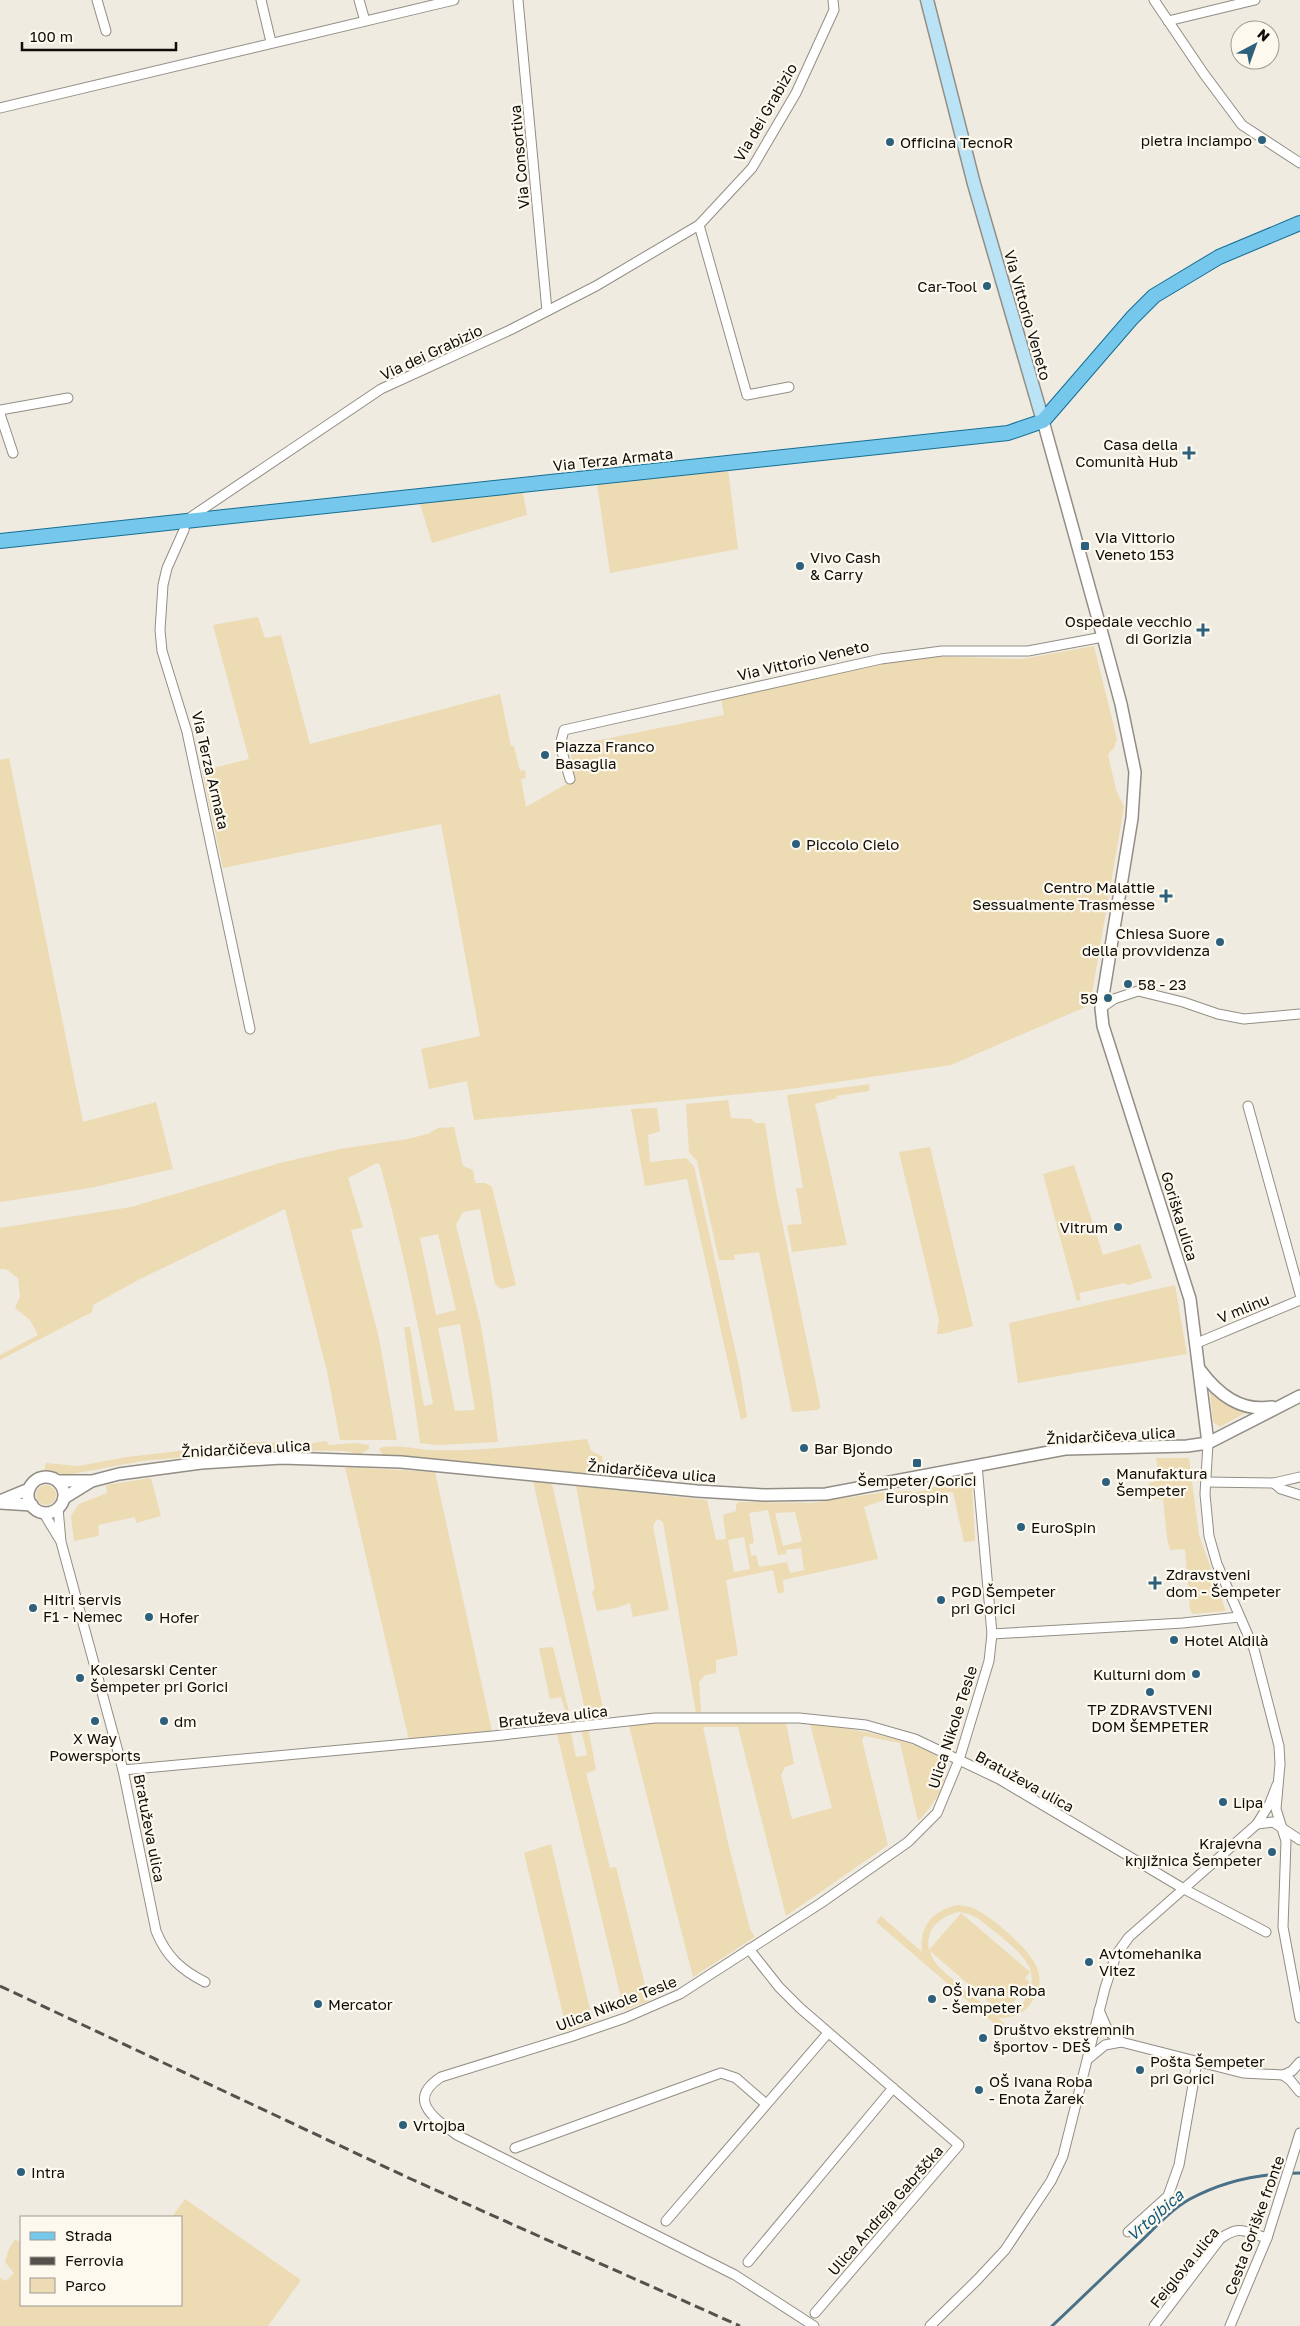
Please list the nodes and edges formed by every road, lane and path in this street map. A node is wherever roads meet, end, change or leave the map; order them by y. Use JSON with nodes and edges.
{"nodes":[{"id":1,"x":97,"y":0,"type":"edge"},
{"id":2,"x":261,"y":0,"type":"edge"},
{"id":3,"x":359,"y":0,"type":"edge"},
{"id":4,"x":454,"y":0,"type":"edge"},
{"id":5,"x":518,"y":0,"type":"edge"},
{"id":6,"x":833,"y":0,"type":"edge"},
{"id":7,"x":926,"y":0,"type":"edge"},
{"id":8,"x":1154,"y":0,"type":"edge"},
{"id":9,"x":1255,"y":0,"type":"edge"},
{"id":10,"x":365,"y":21,"type":"junction"},
{"id":11,"x":1168,"y":21,"type":"junction"},
{"id":12,"x":106,"y":31,"type":"dead end"},
{"id":13,"x":271,"y":42,"type":"junction"},
{"id":14,"x":0,"y":108,"type":"edge"},
{"id":15,"x":1300,"y":163,"type":"edge"},
{"id":16,"x":1300,"y":223,"type":"edge"},
{"id":17,"x":698,"y":225,"type":"junction"},
{"id":18,"x":547,"y":312,"type":"junction"},
{"id":19,"x":789,"y":387,"type":"dead end"},
{"id":20,"x":68,"y":398,"type":"dead end"},
{"id":21,"x":0,"y":410,"type":"edge"},
{"id":22,"x":0,"y":414,"type":"edge"},
{"id":23,"x":1043,"y":421,"type":"junction"},
{"id":24,"x":13,"y":452,"type":"dead end"},
{"id":25,"x":185,"y":521,"type":"junction"},
{"id":26,"x":0,"y":541,"type":"edge"},
{"id":27,"x":1104,"y":637,"type":"junction"},
{"id":28,"x":570,"y":779,"type":"dead end"},
{"id":29,"x":1102,"y":1006,"type":"junction"},
{"id":30,"x":1300,"y":1014,"type":"edge"},
{"id":31,"x":250,"y":1029,"type":"dead end"},
{"id":32,"x":1248,"y":1106,"type":"dead end"},
{"id":33,"x":1300,"y":1294,"type":"edge"},
{"id":34,"x":1300,"y":1300,"type":"edge"},
{"id":35,"x":1197,"y":1342,"type":"junction"},
{"id":36,"x":1199,"y":1368,"type":"junction"},
{"id":37,"x":1300,"y":1396,"type":"edge"},
{"id":38,"x":1279,"y":1405,"type":"junction"},
{"id":39,"x":1208,"y":1443,"type":"junction"},
{"id":40,"x":977,"y":1464,"type":"junction"},
{"id":41,"x":1300,"y":1477,"type":"edge"},
{"id":42,"x":58,"y":1481,"type":"junction"},
{"id":43,"x":92,"y":1481,"type":"junction"},
{"id":44,"x":1206,"y":1482,"type":"junction"},
{"id":45,"x":1274,"y":1483,"type":"junction"},
{"id":46,"x":30,"y":1489,"type":"junction"},
{"id":47,"x":1300,"y":1495,"type":"edge"},
{"id":48,"x":0,"y":1502,"type":"edge"},
{"id":49,"x":61,"y":1503,"type":"junction"},
{"id":50,"x":32,"y":1505,"type":"junction"},
{"id":51,"x":43,"y":1512,"type":"junction"},
{"id":52,"x":61,"y":1542,"type":"junction"},
{"id":53,"x":1239,"y":1617,"type":"junction"},
{"id":54,"x":992,"y":1634,"type":"junction"},
{"id":55,"x":959,"y":1760,"type":"junction"},
{"id":56,"x":123,"y":1770,"type":"junction"},
{"id":57,"x":1277,"y":1785,"type":"junction"},
{"id":58,"x":1257,"y":1824,"type":"junction"},
{"id":59,"x":1282,"y":1830,"type":"junction"},
{"id":60,"x":1300,"y":1840,"type":"edge"},
{"id":61,"x":1184,"y":1888,"type":"junction"},
{"id":62,"x":1266,"y":1932,"type":"dead end"},
{"id":63,"x":749,"y":1949,"type":"junction"},
{"id":64,"x":205,"y":1982,"type":"dead end"},
{"id":65,"x":1299,"y":2003,"type":"edge"},
{"id":66,"x":1099,"y":2010,"type":"junction"},
{"id":67,"x":1300,"y":2018,"type":"edge"},
{"id":68,"x":828,"y":2033,"type":"junction"},
{"id":69,"x":1121,"y":2042,"type":"junction"},
{"id":70,"x":1088,"y":2060,"type":"junction"},
{"id":71,"x":1196,"y":2062,"type":"junction"},
{"id":72,"x":1300,"y":2062,"type":"edge"},
{"id":73,"x":1291,"y":2078,"type":"edge"},
{"id":74,"x":893,"y":2088,"type":"junction"},
{"id":75,"x":1300,"y":2092,"type":"edge"},
{"id":76,"x":766,"y":2104,"type":"junction"},
{"id":77,"x":1300,"y":2133,"type":"edge"},
{"id":78,"x":1299,"y":2146,"type":"edge"},
{"id":79,"x":515,"y":2148,"type":"dead end"},
{"id":80,"x":666,"y":2221,"type":"dead end"},
{"id":81,"x":1128,"y":2232,"type":"dead end"},
{"id":82,"x":1267,"y":2238,"type":"junction"},
{"id":83,"x":748,"y":2262,"type":"dead end"},
{"id":84,"x":815,"y":2313,"type":"dead end"},
{"id":85,"x":814,"y":2326,"type":"edge"},
{"id":86,"x":930,"y":2326,"type":"edge"},
{"id":87,"x":1154,"y":2326,"type":"edge"},
{"id":88,"x":1231,"y":2326,"type":"edge"}],
"edges":[{"from":1,"to":12,"type":"street"},
{"from":2,"to":13,"type":"street"},
{"from":3,"to":10,"type":"street"},
{"from":4,"to":10,"type":"street"},
{"from":5,"to":18,"type":"street","name":"Via Consortiva"},
{"from":6,"to":17,"type":"street","name":"Via dei Grabizio"},
{"from":7,"to":23,"type":"main road","name":"Via Vittorio Veneto"},
{"from":8,"to":11,"type":"street"},
{"from":9,"to":11,"type":"street"},
{"from":10,"to":13,"type":"street"},
{"from":11,"to":15,"type":"street"},
{"from":13,"to":14,"type":"street"},
{"from":16,"to":23,"type":"main road"},
{"from":17,"to":18,"type":"street","name":"Via dei Grabizio"},
{"from":17,"to":19,"type":"street"},
{"from":18,"to":25,"type":"street","name":"Via dei Grabizio"},
{"from":20,"to":21,"type":"street"},
{"from":22,"to":24,"type":"street"},
{"from":23,"to":25,"type":"main road","name":"Via Terza Armata"},
{"from":23,"to":27,"type":"street","name":"Via Vittorio Veneto"},
{"from":25,"to":26,"type":"main road","name":"Via Terza Armata"},
{"from":25,"to":31,"type":"street","name":"Via Terza Armata"},
{"from":27,"to":28,"type":"street","name":"Via Vittorio Veneto"},
{"from":27,"to":29,"type":"street","name":"Via Vittorio Veneto"},
{"from":29,"to":30,"type":"street"},
{"from":29,"to":35,"type":"street","name":"Goriška ulica"},
{"from":32,"to":33,"type":"street"},
{"from":34,"to":35,"type":"street","name":"V mlinu"},
{"from":35,"to":36,"type":"street","name":"Goriška ulica"},
{"from":36,"to":38,"type":"street"},
{"from":36,"to":39,"type":"street","name":"Goriška ulica"},
{"from":37,"to":38,"type":"street"},
{"from":38,"to":39,"type":"street","name":"Žnidarčičeva ulica"},
{"from":39,"to":40,"type":"street","name":"Žnidarčičeva ulica"},
{"from":39,"to":44,"type":"street"},
{"from":40,"to":43,"type":"street","name":"Žnidarčičeva ulica"},
{"from":40,"to":54,"type":"street","name":"Ulica Nikole Tesle"},
{"from":41,"to":45,"type":"street"},
{"from":42,"to":43,"type":"street","name":"Žnidarčičeva ulica"},
{"from":42,"to":46,"type":"street","name":"Žnidarčičeva ulica"},
{"from":42,"to":49,"type":"street","name":"Žnidarčičeva ulica"},
{"from":43,"to":49,"type":"street","name":"Žnidarčičeva ulica"},
{"from":44,"to":45,"type":"street"},
{"from":44,"to":53,"type":"street"},
{"from":45,"to":47,"type":"street"},
{"from":46,"to":48,"type":"street","name":"Žnidarčičeva ulica"},
{"from":46,"to":50,"type":"street"},
{"from":48,"to":50,"type":"street","name":"Žnidarčičeva ulica"},
{"from":49,"to":51,"type":"street","name":"Žnidarčičeva ulica"},
{"from":49,"to":52,"type":"street","name":"Žnidarčičeva ulica"},
{"from":50,"to":51,"type":"street","name":"Žnidarčičeva ulica"},
{"from":51,"to":52,"type":"street","name":"Žnidarčičeva ulica"},
{"from":52,"to":56,"type":"street","name":"Žnidarčičeva ulica"},
{"from":53,"to":54,"type":"street"},
{"from":53,"to":57,"type":"street"},
{"from":54,"to":55,"type":"street","name":"Ulica Nikole Tesle"},
{"from":55,"to":56,"type":"street","name":"Bratuževa ulica"},
{"from":55,"to":61,"type":"street","name":"Bratuževa ulica"},
{"from":55,"to":63,"type":"street","name":"Ulica Nikole Tesle"},
{"from":56,"to":64,"type":"street","name":"Bratuževa ulica"},
{"from":57,"to":58,"type":"street"},
{"from":57,"to":59,"type":"street"},
{"from":58,"to":59,"type":"street"},
{"from":58,"to":61,"type":"street"},
{"from":59,"to":60,"type":"street"},
{"from":59,"to":65,"type":"street"},
{"from":61,"to":62,"type":"street","name":"Bratuževa ulica"},
{"from":61,"to":66,"type":"street"},
{"from":63,"to":68,"type":"street","name":"Ulica Andreja Gabrščka"},
{"from":63,"to":85,"type":"street","name":"Ulica Nikole Tesle"},
{"from":65,"to":67,"type":"street"},
{"from":66,"to":69,"type":"street"},
{"from":66,"to":70,"type":"street"},
{"from":68,"to":74,"type":"street","name":"Ulica Andreja Gabrščka"},
{"from":68,"to":76,"type":"street"},
{"from":69,"to":70,"type":"street"},
{"from":69,"to":71,"type":"street"},
{"from":70,"to":86,"type":"street"},
{"from":71,"to":73,"type":"street"},
{"from":71,"to":81,"type":"street"},
{"from":72,"to":73,"type":"street"},
{"from":73,"to":75,"type":"street"},
{"from":74,"to":83,"type":"street"},
{"from":74,"to":84,"type":"street","name":"Ulica Andreja Gabrščka"},
{"from":76,"to":79,"type":"street"},
{"from":76,"to":80,"type":"street"},
{"from":77,"to":78,"type":"street","name":"Cesta Goriške fronte"},
{"from":78,"to":82,"type":"street","name":"Cesta Goriške fronte"},
{"from":82,"to":87,"type":"street","name":"Feiglova ulica"},
{"from":82,"to":88,"type":"street","name":"Cesta Goriške fronte"}]}
